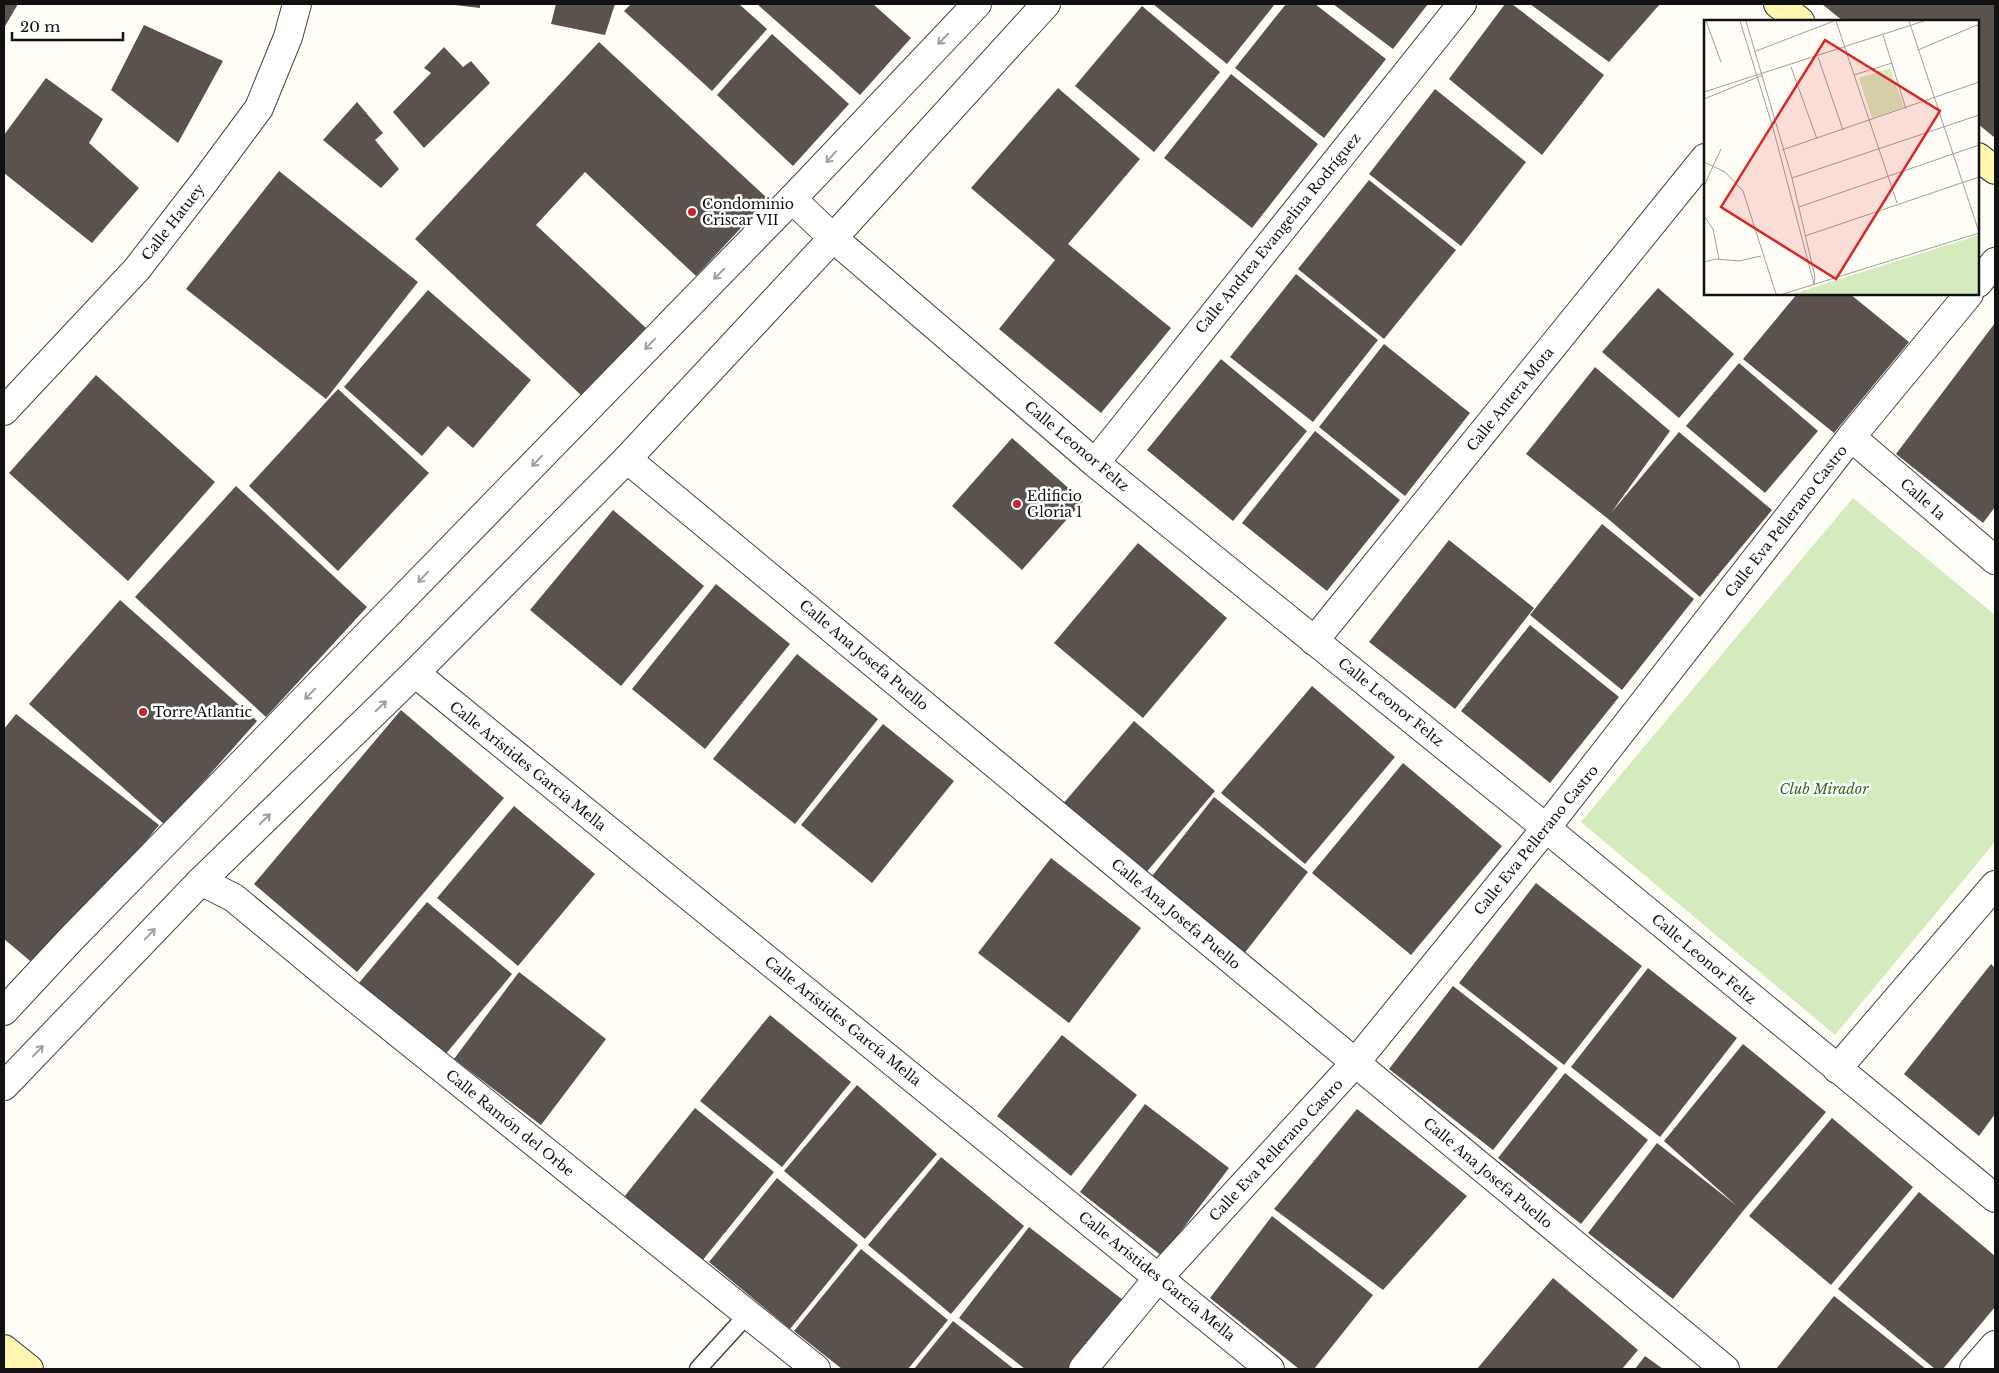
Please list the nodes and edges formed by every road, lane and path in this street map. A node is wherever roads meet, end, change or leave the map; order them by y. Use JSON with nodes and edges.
{"nodes":[{"id":1,"x":297,"y":4,"type":"edge"},
{"id":2,"x":977,"y":4,"type":"edge"},
{"id":3,"x":1046,"y":4,"type":"edge"},
{"id":4,"x":1462,"y":4,"type":"edge"},
{"id":5,"x":1778,"y":4,"type":"edge"},
{"id":6,"x":1799,"y":20,"type":"edge"},
{"id":7,"x":1979,"y":158,"type":"edge"},
{"id":8,"x":1704,"y":159,"type":"edge"},
{"id":9,"x":1995,"y":170,"type":"edge"},
{"id":10,"x":792,"y":199,"type":"junction"},
{"id":11,"x":834,"y":238,"type":"junction"},
{"id":12,"x":1995,"y":262,"type":"edge"},
{"id":13,"x":1979,"y":282,"type":"edge"},
{"id":14,"x":1968,"y":295,"type":"edge"},
{"id":15,"x":4,"y":412,"type":"edge"},
{"id":16,"x":1851,"y":437,"type":"junction"},
{"id":17,"x":627,"y":458,"type":"junction"},
{"id":18,"x":1095,"y":462,"type":"junction"},
{"id":19,"x":1995,"y":560,"type":"edge"},
{"id":20,"x":1314,"y":641,"type":"junction"},
{"id":21,"x":415,"y":673,"type":"junction"},
{"id":22,"x":1546,"y":828,"type":"junction"},
{"id":23,"x":201,"y":881,"type":"junction"},
{"id":24,"x":1995,"y":885,"type":"edge"},
{"id":25,"x":4,"y":1011,"type":"edge"},
{"id":26,"x":1355,"y":1063,"type":"junction"},
{"id":27,"x":1837,"y":1069,"type":"junction"},
{"id":28,"x":4,"y":1086,"type":"edge"},
{"id":29,"x":1995,"y":1198,"type":"edge"},
{"id":30,"x":1159,"y":1277,"type":"junction"},
{"id":31,"x":747,"y":1315,"type":"junction"},
{"id":32,"x":1995,"y":1345,"type":"edge"},
{"id":33,"x":4,"y":1349,"type":"edge"},
{"id":34,"x":29,"y":1369,"type":"edge"},
{"id":35,"x":698,"y":1369,"type":"edge"},
{"id":36,"x":816,"y":1369,"type":"edge"},
{"id":37,"x":1083,"y":1369,"type":"edge"},
{"id":38,"x":1270,"y":1369,"type":"edge"},
{"id":39,"x":1725,"y":1369,"type":"edge"},
{"id":40,"x":1974,"y":1369,"type":"edge"}],
"edges":[{"from":1,"to":15,"type":"street","name":"Calle Hatuey"},
{"from":2,"to":10,"type":"street","one_way":true},
{"from":3,"to":11,"type":"street"},
{"from":4,"to":18,"type":"street","name":"Calle Andrea Evangelina Rodríguez"},
{"from":5,"to":6,"type":"main road"},
{"from":7,"to":9,"type":"main road"},
{"from":8,"to":20,"type":"street","name":"Calle Antera Mota"},
{"from":10,"to":11,"type":"street","name":"Calle Leonor Feltz"},
{"from":10,"to":25,"type":"street","one_way":true},
{"from":11,"to":17,"type":"street"},
{"from":11,"to":18,"type":"street","name":"Calle Leonor Feltz"},
{"from":12,"to":13,"type":"street"},
{"from":14,"to":16,"type":"street","name":"Calle Eva Pellerano Castro"},
{"from":16,"to":19,"type":"street","name":"Calle 1a"},
{"from":16,"to":22,"type":"street","name":"Calle Eva Pellerano Castro"},
{"from":17,"to":21,"type":"street"},
{"from":17,"to":26,"type":"street","name":"Calle Ana Josefa Puello"},
{"from":18,"to":20,"type":"street","name":"Calle Leonor Feltz"},
{"from":20,"to":22,"type":"street","name":"Calle Leonor Feltz"},
{"from":23,"to":21,"type":"street","one_way":true},
{"from":21,"to":30,"type":"street","name":"Calle Arístides García Mella"},
{"from":22,"to":26,"type":"street","name":"Calle Eva Pellerano Castro"},
{"from":22,"to":27,"type":"street","name":"Calle Leonor Feltz"},
{"from":28,"to":23,"type":"street","one_way":true},
{"from":23,"to":31,"type":"street","name":"Calle Ramón del Orbe"},
{"from":24,"to":27,"type":"street"},
{"from":26,"to":30,"type":"street","name":"Calle Eva Pellerano Castro"},
{"from":26,"to":39,"type":"street","name":"Calle Ana Josefa Puello"},
{"from":27,"to":29,"type":"street","name":"Calle Leonor Feltz"},
{"from":30,"to":37,"type":"street","name":"Calle Eva Pellerano Castro"},
{"from":30,"to":38,"type":"street","name":"Calle Arístides García Mella"},
{"from":31,"to":35,"type":"lane"},
{"from":31,"to":36,"type":"street","name":"Calle Ramón del Orbe"},
{"from":32,"to":40,"type":"street"},
{"from":33,"to":34,"type":"main road"}]}
